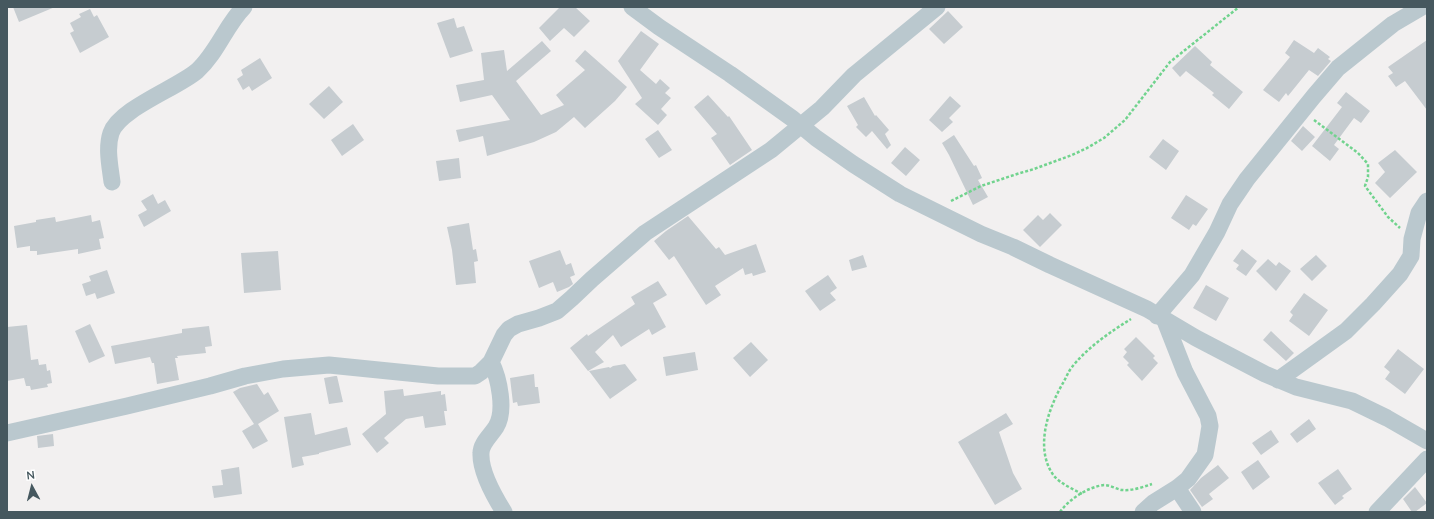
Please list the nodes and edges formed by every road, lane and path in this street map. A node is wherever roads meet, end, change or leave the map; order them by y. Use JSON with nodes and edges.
{"nodes":[{"id":1,"x":244,"y":7,"type":"edge"},
{"id":2,"x":632,"y":7,"type":"edge"},
{"id":3,"x":937,"y":7,"type":"edge"},
{"id":4,"x":1239,"y":7,"type":"edge"},
{"id":5,"x":1422,"y":7,"type":"edge"},
{"id":6,"x":1302,"y":111,"type":"junction"},
{"id":7,"x":802,"y":126,"type":"junction"},
{"id":8,"x":112,"y":182,"type":"dead end"},
{"id":9,"x":1427,"y":201,"type":"edge"},
{"id":10,"x":933,"y":211,"type":"junction"},
{"id":11,"x":1412,"y":239,"type":"junction"},
{"id":12,"x":1156,"y":315,"type":"junction"},
{"id":13,"x":491,"y":362,"type":"junction"},
{"id":14,"x":1278,"y":380,"type":"junction"},
{"id":15,"x":7,"y":433,"type":"edge"},
{"id":16,"x":1427,"y":441,"type":"edge"},
{"id":17,"x":1427,"y":459,"type":"edge"},
{"id":18,"x":1158,"y":482,"type":"dead end"},
{"id":19,"x":1177,"y":488,"type":"junction"},
{"id":20,"x":1082,"y":494,"type":"junction"},
{"id":21,"x":504,"y":512,"type":"edge"},
{"id":22,"x":1060,"y":512,"type":"edge"},
{"id":23,"x":1143,"y":512,"type":"edge"},
{"id":24,"x":1193,"y":512,"type":"edge"},
{"id":25,"x":1376,"y":512,"type":"edge"}],
"edges":[{"from":1,"to":8,"type":"street"},
{"from":2,"to":7,"type":"street"},
{"from":3,"to":7,"type":"street"},
{"from":4,"to":10,"type":"path"},
{"from":5,"to":6,"type":"street"},
{"from":6,"to":11,"type":"path"},
{"from":6,"to":12,"type":"street"},
{"from":7,"to":10,"type":"street"},
{"from":7,"to":13,"type":"street"},
{"from":9,"to":11,"type":"street"},
{"from":10,"to":12,"type":"street"},
{"from":11,"to":14,"type":"street"},
{"from":12,"to":14,"type":"street"},
{"from":12,"to":19,"type":"street"},
{"from":12,"to":20,"type":"path"},
{"from":13,"to":15,"type":"street"},
{"from":13,"to":21,"type":"street"},
{"from":14,"to":16,"type":"street"},
{"from":17,"to":25,"type":"street"},
{"from":18,"to":20,"type":"path"},
{"from":19,"to":23,"type":"street"},
{"from":19,"to":24,"type":"street"},
{"from":20,"to":22,"type":"path"}]}
